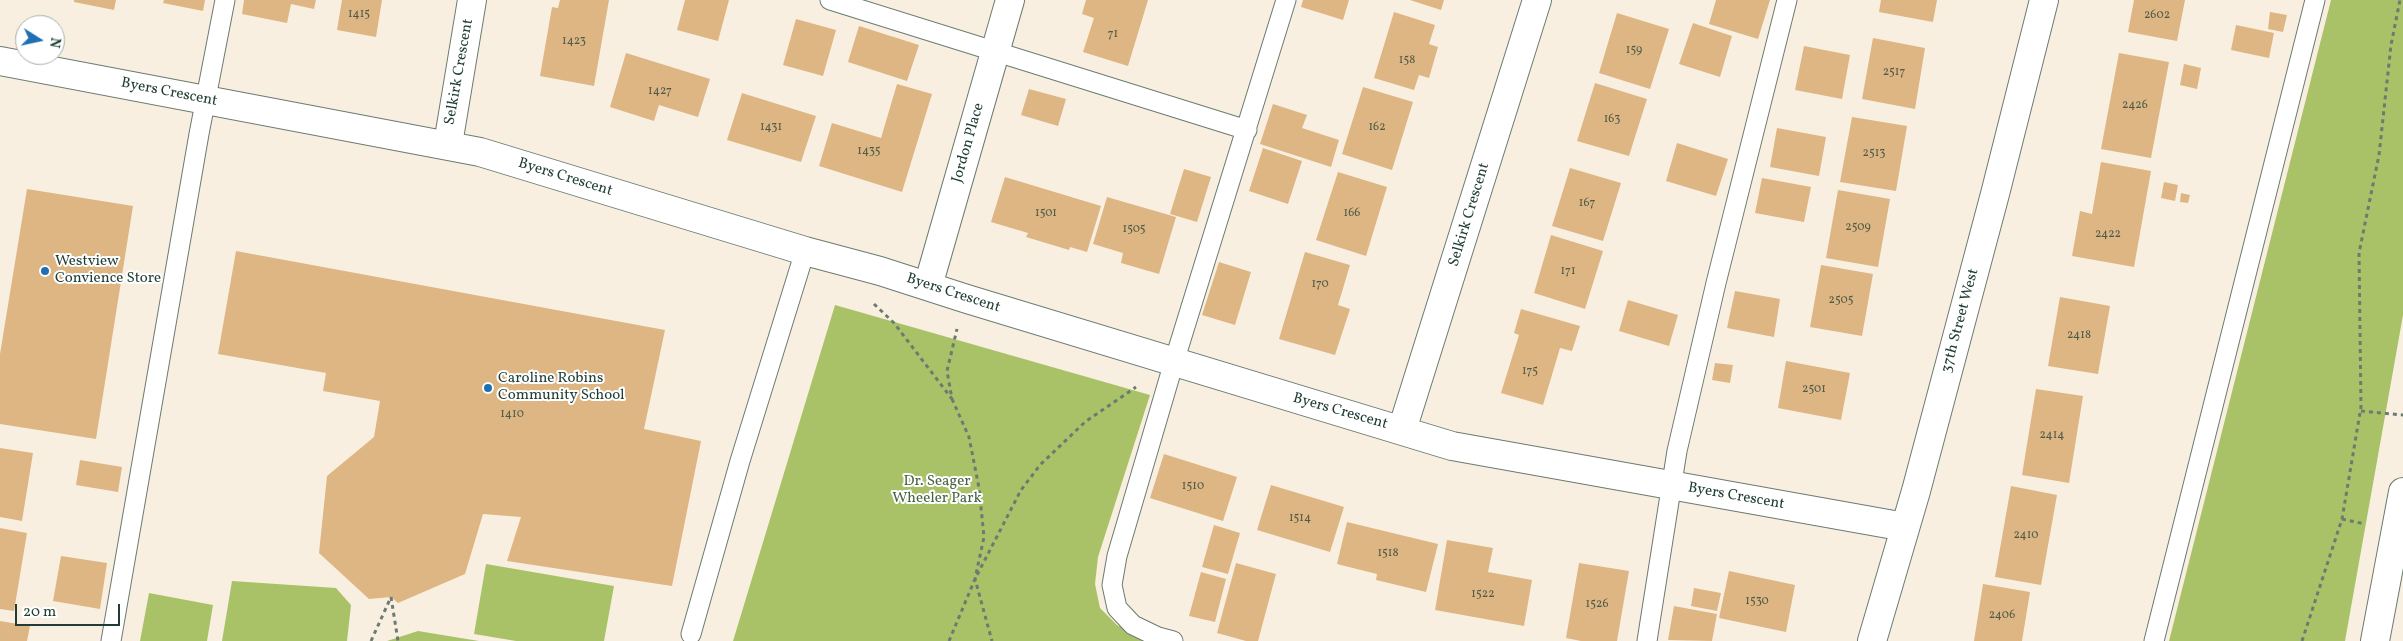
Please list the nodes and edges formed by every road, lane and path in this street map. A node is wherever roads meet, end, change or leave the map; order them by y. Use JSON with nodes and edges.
{"nodes":[{"id":1,"x":225,"y":0,"type":"edge"},
{"id":2,"x":472,"y":0,"type":"edge"},
{"id":3,"x":830,"y":0,"type":"edge"},
{"id":4,"x":1010,"y":0,"type":"edge"},
{"id":5,"x":1286,"y":0,"type":"edge"},
{"id":6,"x":1537,"y":0,"type":"edge"},
{"id":7,"x":1787,"y":0,"type":"edge"},
{"id":8,"x":2044,"y":0,"type":"edge"},
{"id":9,"x":2315,"y":0,"type":"edge"},
{"id":10,"x":2400,"y":0,"type":"edge"},
{"id":11,"x":996,"y":52,"type":"junction"},
{"id":12,"x":0,"y":61,"type":"edge"},
{"id":13,"x":205,"y":100,"type":"junction"},
{"id":14,"x":1247,"y":130,"type":"junction"},
{"id":15,"x":448,"y":144,"type":"junction"},
{"id":16,"x":805,"y":250,"type":"junction"},
{"id":17,"x":880,"y":271,"type":"junction"},
{"id":18,"x":928,"y":286,"type":"junction"},
{"id":19,"x":957,"y":328,"type":"dead end"},
{"id":20,"x":1174,"y":362,"type":"junction"},
{"id":21,"x":1167,"y":392,"type":"junction"},
{"id":22,"x":952,"y":399,"type":"junction"},
{"id":23,"x":2361,"y":411,"type":"junction"},
{"id":24,"x":2403,"y":415,"type":"edge"},
{"id":25,"x":1402,"y":430,"type":"junction"},
{"id":26,"x":1671,"y":485,"type":"junction"},
{"id":27,"x":2403,"y":495,"type":"edge"},
{"id":28,"x":1905,"y":527,"type":"junction"},
{"id":29,"x":975,"y":579,"type":"junction"},
{"id":30,"x":691,"y":634,"type":"dead end"},
{"id":31,"x":111,"y":641,"type":"edge"},
{"id":32,"x":371,"y":641,"type":"edge"},
{"id":33,"x":398,"y":641,"type":"edge"},
{"id":34,"x":949,"y":641,"type":"edge"},
{"id":35,"x":992,"y":641,"type":"edge"},
{"id":36,"x":1173,"y":641,"type":"edge"},
{"id":37,"x":1647,"y":641,"type":"edge"},
{"id":38,"x":1872,"y":641,"type":"edge"},
{"id":39,"x":2154,"y":641,"type":"edge"},
{"id":40,"x":2302,"y":641,"type":"edge"},
{"id":41,"x":2375,"y":641,"type":"edge"}],
"edges":[{"from":1,"to":13,"type":"lane"},
{"from":2,"to":15,"type":"street","name":"Selkirk Crescent"},
{"from":3,"to":11,"type":"lane"},
{"from":4,"to":11,"type":"street","name":"Jordon Place"},
{"from":5,"to":14,"type":"lane"},
{"from":6,"to":25,"type":"street","name":"Selkirk Crescent"},
{"from":7,"to":26,"type":"lane"},
{"from":8,"to":28,"type":"street","name":"37th Street West"},
{"from":9,"to":39,"type":"lane"},
{"from":10,"to":23,"type":"path"},
{"from":11,"to":14,"type":"lane"},
{"from":11,"to":18,"type":"street","name":"Jordon Place"},
{"from":12,"to":13,"type":"street","name":"Byers Crescent"},
{"from":13,"to":15,"type":"street","name":"Byers Crescent"},
{"from":13,"to":31,"type":"lane"},
{"from":14,"to":20,"type":"lane"},
{"from":15,"to":16,"type":"street","name":"Byers Crescent"},
{"from":16,"to":17,"type":"street","name":"Byers Crescent"},
{"from":16,"to":30,"type":"lane"},
{"from":17,"to":18,"type":"street","name":"Byers Crescent"},
{"from":17,"to":22,"type":"path"},
{"from":18,"to":20,"type":"street","name":"Byers Crescent"},
{"from":19,"to":22,"type":"path"},
{"from":20,"to":21,"type":"lane"},
{"from":20,"to":25,"type":"street","name":"Byers Crescent"},
{"from":21,"to":29,"type":"path"},
{"from":21,"to":36,"type":"lane"},
{"from":22,"to":29,"type":"path"},
{"from":23,"to":24,"type":"path"},
{"from":23,"to":40,"type":"path"},
{"from":25,"to":26,"type":"street","name":"Byers Crescent"},
{"from":26,"to":28,"type":"street","name":"Byers Crescent"},
{"from":26,"to":37,"type":"lane"},
{"from":27,"to":41,"type":"street"},
{"from":28,"to":38,"type":"street","name":"37th Street West"},
{"from":29,"to":34,"type":"path"},
{"from":29,"to":35,"type":"path"},
{"from":32,"to":33,"type":"path"}]}
